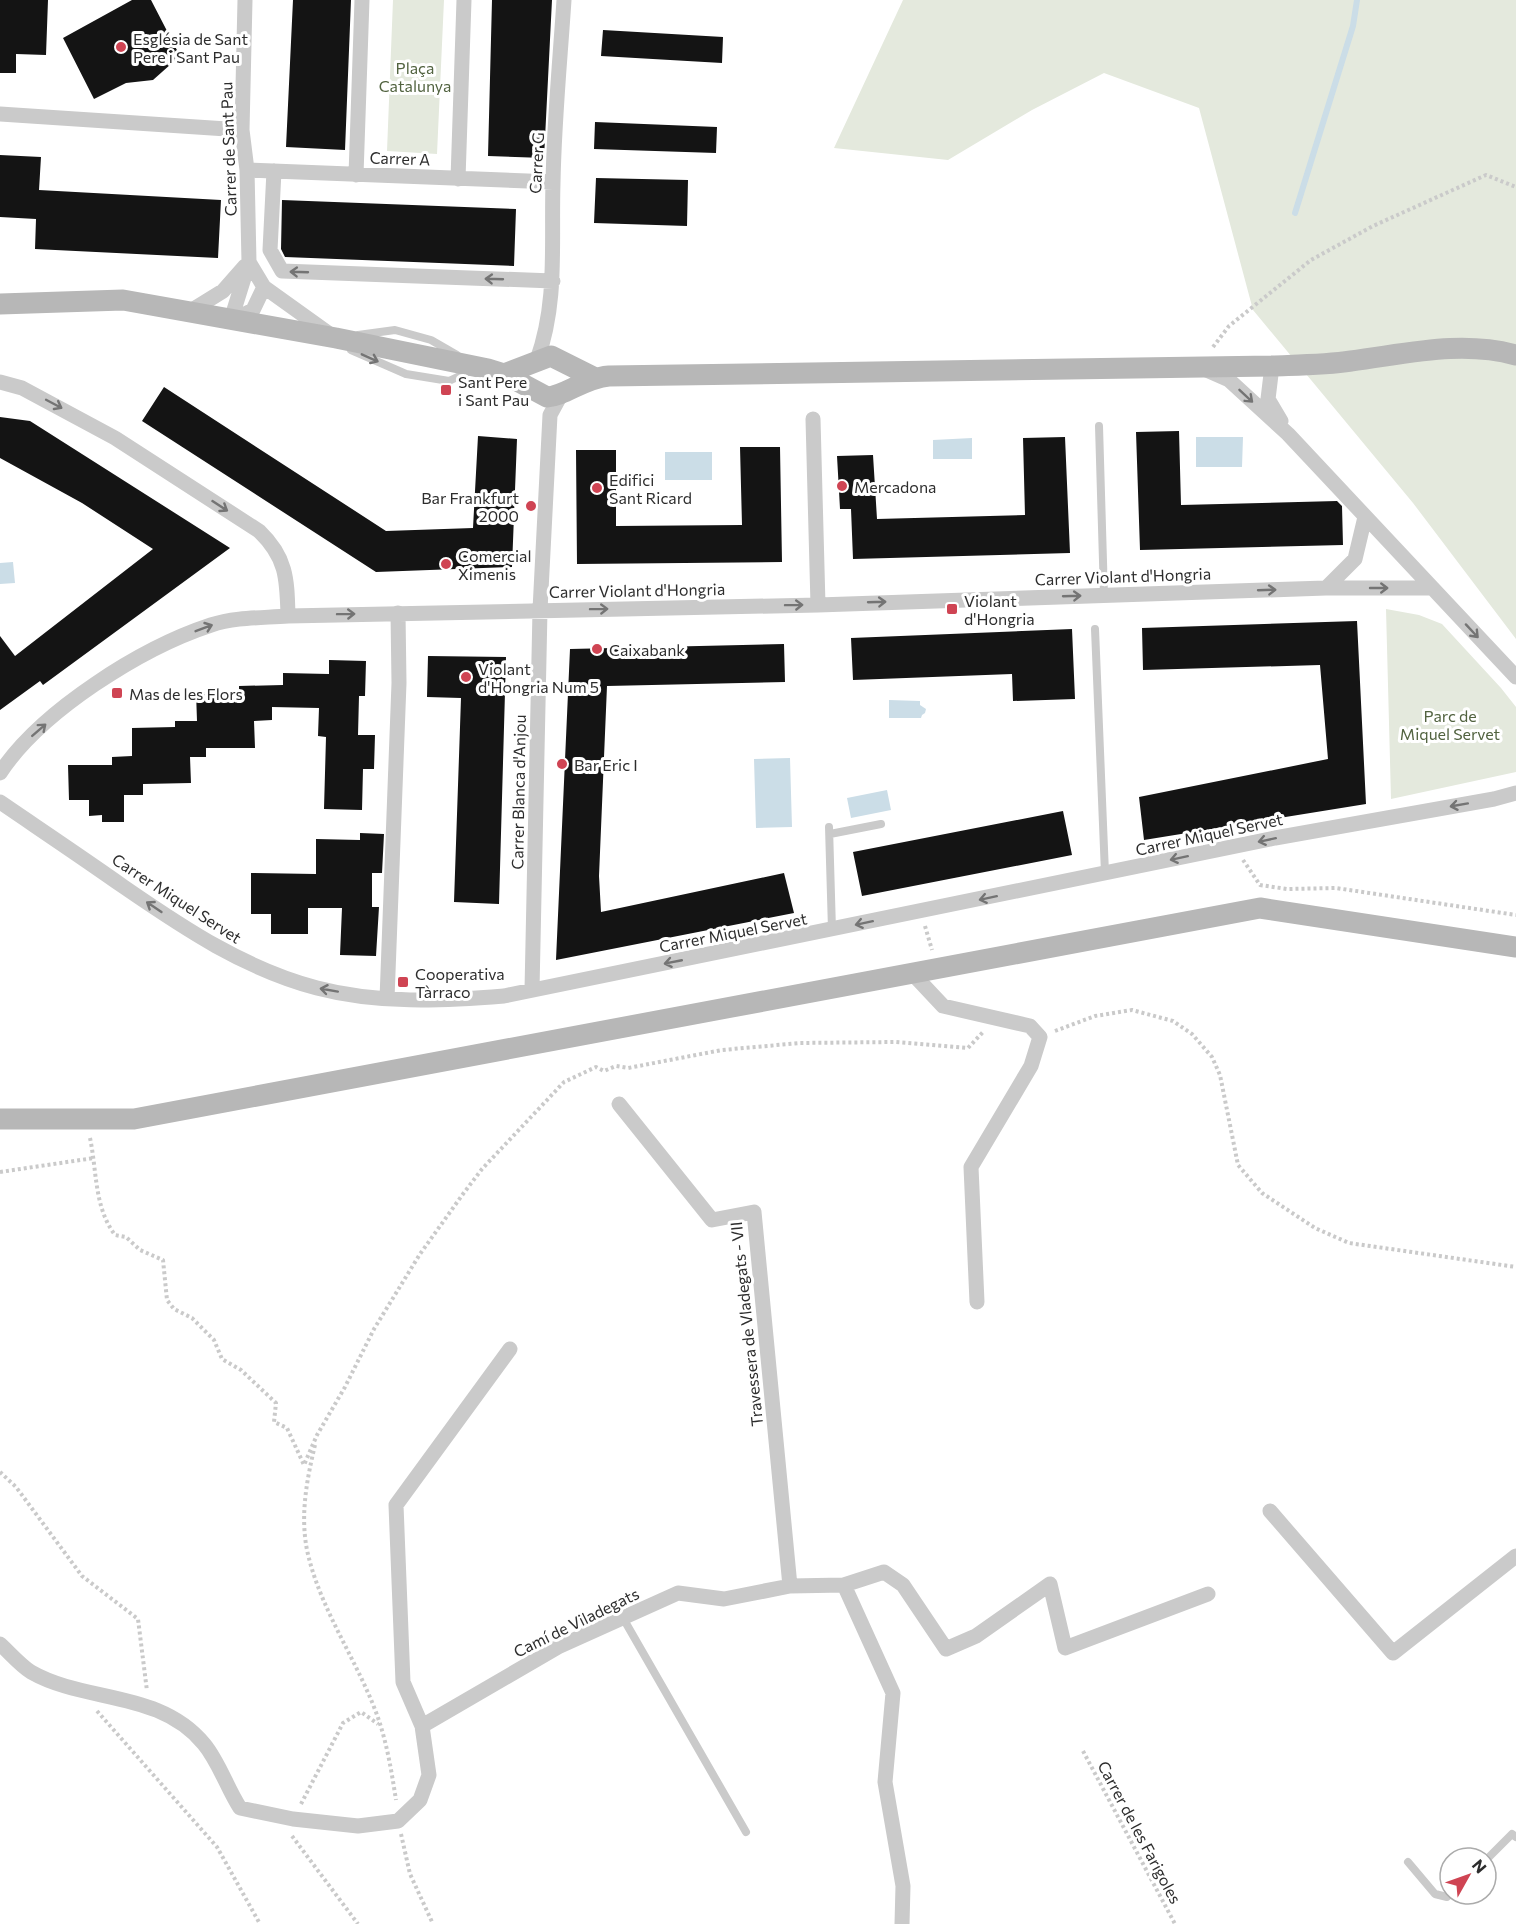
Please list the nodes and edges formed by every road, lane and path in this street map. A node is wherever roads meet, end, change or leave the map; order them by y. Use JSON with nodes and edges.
{"nodes":[{"id":1,"x":245,"y":0,"type":"edge"},
{"id":2,"x":362,"y":0,"type":"edge"},
{"id":3,"x":464,"y":0,"type":"edge"},
{"id":4,"x":564,"y":0,"type":"edge"},
{"id":5,"x":0,"y":114,"type":"edge"},
{"id":6,"x":242,"y":130,"type":"junction"},
{"id":7,"x":247,"y":170,"type":"junction"},
{"id":8,"x":274,"y":171,"type":"junction"},
{"id":9,"x":356,"y":175,"type":"junction"},
{"id":10,"x":458,"y":179,"type":"junction"},
{"id":11,"x":553,"y":183,"type":"junction"},
{"id":12,"x":1516,"y":187,"type":"edge"},
{"id":13,"x":249,"y":262,"type":"junction"},
{"id":14,"x":553,"y":281,"type":"junction"},
{"id":15,"x":264,"y":287,"type":"junction"},
{"id":16,"x":0,"y":304,"type":"edge"},
{"id":17,"x":189,"y":312,"type":"junction"},
{"id":18,"x":234,"y":320,"type":"junction"},
{"id":19,"x":326,"y":336,"type":"junction"},
{"id":20,"x":1516,"y":355,"type":"edge"},
{"id":21,"x":548,"y":361,"type":"junction"},
{"id":22,"x":1272,"y":366,"type":"junction"},
{"id":23,"x":1198,"y":367,"type":"junction"},
{"id":24,"x":504,"y":374,"type":"junction"},
{"id":25,"x":593,"y":377,"type":"junction"},
{"id":26,"x":0,"y":382,"type":"edge"},
{"id":27,"x":564,"y":391,"type":"junction"},
{"id":28,"x":537,"y":393,"type":"junction"},
{"id":29,"x":550,"y":415,"type":"junction"},
{"id":30,"x":813,"y":419,"type":"dead end"},
{"id":31,"x":1099,"y":426,"type":"dead end"},
{"id":32,"x":1288,"y":434,"type":"junction"},
{"id":33,"x":1365,"y":517,"type":"junction"},
{"id":34,"x":1326,"y":588,"type":"junction"},
{"id":35,"x":1432,"y":588,"type":"junction"},
{"id":36,"x":1104,"y":595,"type":"junction"},
{"id":37,"x":818,"y":605,"type":"junction"},
{"id":38,"x":540,"y":610,"type":"junction"},
{"id":39,"x":398,"y":613,"type":"junction"},
{"id":40,"x":288,"y":616,"type":"junction"},
{"id":41,"x":1095,"y":629,"type":"dead end"},
{"id":42,"x":1516,"y":677,"type":"edge"},
{"id":43,"x":0,"y":773,"type":"edge"},
{"id":44,"x":1516,"y":793,"type":"edge"},
{"id":45,"x":0,"y":802,"type":"edge"},
{"id":46,"x":881,"y":824,"type":"dead end"},
{"id":47,"x":1236,"y":846,"type":"junction"},
{"id":48,"x":1105,"y":873,"type":"junction"},
{"id":49,"x":922,"y":912,"type":"junction"},
{"id":50,"x":1516,"y":915,"type":"edge"},
{"id":51,"x":832,"y":930,"type":"junction"},
{"id":52,"x":1516,"y":947,"type":"edge"},
{"id":53,"x":936,"y":968,"type":"junction"},
{"id":54,"x":912,"y":973,"type":"junction"},
{"id":55,"x":532,"y":990,"type":"junction"},
{"id":56,"x":387,"y":999,"type":"junction"},
{"id":57,"x":997,"y":1019,"type":"junction"},
{"id":58,"x":1040,"y":1036,"type":"junction"},
{"id":59,"x":619,"y":1104,"type":"dead end"},
{"id":60,"x":0,"y":1119,"type":"edge"},
{"id":61,"x":87,"y":1119,"type":"junction"},
{"id":62,"x":94,"y":1158,"type":"junction"},
{"id":63,"x":0,"y":1172,"type":"edge"},
{"id":64,"x":1516,"y":1267,"type":"edge"},
{"id":65,"x":977,"y":1302,"type":"dead end"},
{"id":66,"x":510,"y":1349,"type":"dead end"},
{"id":67,"x":316,"y":1435,"type":"junction"},
{"id":68,"x":0,"y":1472,"type":"edge"},
{"id":69,"x":1270,"y":1511,"type":"dead end"},
{"id":70,"x":1516,"y":1556,"type":"edge"},
{"id":71,"x":844,"y":1585,"type":"junction"},
{"id":72,"x":790,"y":1586,"type":"junction"},
{"id":73,"x":1208,"y":1594,"type":"dead end"},
{"id":74,"x":623,"y":1618,"type":"junction"},
{"id":75,"x":0,"y":1644,"type":"edge"},
{"id":76,"x":77,"y":1688,"type":"junction"},
{"id":77,"x":148,"y":1707,"type":"junction"},
{"id":78,"x":379,"y":1724,"type":"junction"},
{"id":79,"x":422,"y":1726,"type":"junction"},
{"id":80,"x":1083,"y":1751,"type":"dead end"},
{"id":81,"x":293,"y":1819,"type":"junction"},
{"id":82,"x":398,"y":1821,"type":"junction"},
{"id":83,"x":746,"y":1832,"type":"dead end"},
{"id":84,"x":1516,"y":1837,"type":"edge"},
{"id":85,"x":1498,"y":1848,"type":"edge"},
{"id":86,"x":1408,"y":1862,"type":"dead end"},
{"id":87,"x":1438,"y":1895,"type":"edge"},
{"id":88,"x":260,"y":1924,"type":"edge"},
{"id":89,"x":358,"y":1924,"type":"edge"},
{"id":90,"x":433,"y":1924,"type":"edge"},
{"id":91,"x":902,"y":1924,"type":"edge"},
{"id":92,"x":1175,"y":1924,"type":"edge"}],
"edges":[{"from":1,"to":6,"type":"street","name":"Carrer de Sant Pau"},
{"from":2,"to":9,"type":"street"},
{"from":3,"to":10,"type":"street"},
{"from":4,"to":11,"type":"street","name":"Carrer G"},
{"from":5,"to":6,"type":"street"},
{"from":6,"to":7,"type":"street","name":"Carrer de Sant Pau"},
{"from":7,"to":8,"type":"street","name":"Carrer A"},
{"from":7,"to":13,"type":"street","name":"Carrer de Sant Pau"},
{"from":8,"to":9,"type":"street","name":"Carrer A"},
{"from":14,"to":8,"type":"street","one_way":true},
{"from":9,"to":10,"type":"street","name":"Carrer A"},
{"from":10,"to":11,"type":"street","name":"Carrer A"},
{"from":11,"to":14,"type":"street","name":"Carrer G"},
{"from":12,"to":23,"type":"path"},
{"from":13,"to":15,"type":"street"},
{"from":13,"to":17,"type":"street"},
{"from":13,"to":18,"type":"street","name":"Carrer de Sant Pau"},
{"from":14,"to":21,"type":"street","name":"Carrer G"},
{"from":15,"to":18,"type":"street"},
{"from":15,"to":19,"type":"street"},
{"from":16,"to":17,"type":"street"},
{"from":17,"to":18,"type":"street"},
{"from":18,"to":19,"type":"street"},
{"from":19,"to":24,"type":"street"},
{"from":20,"to":22,"type":"street"},
{"from":21,"to":24,"type":"street"},
{"from":21,"to":25,"type":"street"},
{"from":21,"to":27,"type":"street"},
{"from":21,"to":28,"type":"street"},
{"from":22,"to":23,"type":"street"},
{"from":22,"to":32,"type":"street"},
{"from":23,"to":25,"type":"street"},
{"from":23,"to":32,"type":"street","one_way":true},
{"from":24,"to":28,"type":"street"},
{"from":25,"to":27,"type":"street"},
{"from":26,"to":40,"type":"street","one_way":true},
{"from":27,"to":28,"type":"street"},
{"from":27,"to":29,"type":"street","name":"Carrer Blanca d'Anjou"},
{"from":28,"to":29,"type":"street","name":"Carrer Blanca d'Anjou"},
{"from":29,"to":38,"type":"street","name":"Carrer Blanca d'Anjou"},
{"from":30,"to":37,"type":"street"},
{"from":31,"to":36,"type":"lane"},
{"from":32,"to":33,"type":"street"},
{"from":33,"to":34,"type":"street"},
{"from":33,"to":35,"type":"street"},
{"from":34,"to":35,"type":"street","name":"Carrer Violant d'Hongria","one_way":true},
{"from":36,"to":34,"type":"street","name":"Carrer Violant d'Hongria","one_way":true},
{"from":35,"to":42,"type":"street","one_way":true},
{"from":37,"to":36,"type":"street","name":"Carrer Violant d'Hongria","one_way":true},
{"from":38,"to":37,"type":"street","name":"Carrer Violant d'Hongria","one_way":true},
{"from":38,"to":39,"type":"street","name":"Carrer Violant d'Hongria"},
{"from":38,"to":55,"type":"street","name":"Carrer Blanca d'Anjou"},
{"from":40,"to":39,"type":"street","name":"Carrer Violant d'Hongria","one_way":true},
{"from":39,"to":56,"type":"street"},
{"from":43,"to":40,"type":"street","name":"Carrer Violant d'Hongria","one_way":true},
{"from":41,"to":48,"type":"lane"},
{"from":44,"to":47,"type":"street","name":"Carrer Miquel Servet","one_way":true},
{"from":56,"to":45,"type":"street","name":"Carrer Miquel Servet","one_way":true},
{"from":46,"to":51,"type":"lane"},
{"from":47,"to":48,"type":"street","name":"Carrer Miquel Servet","one_way":true},
{"from":47,"to":50,"type":"path"},
{"from":48,"to":49,"type":"street","name":"Carrer Miquel Servet","one_way":true},
{"from":49,"to":51,"type":"street","name":"Carrer Miquel Servet","one_way":true},
{"from":49,"to":53,"type":"path"},
{"from":51,"to":55,"type":"street","name":"Carrer Miquel Servet","one_way":true},
{"from":52,"to":53,"type":"street"},
{"from":53,"to":54,"type":"street"},
{"from":54,"to":57,"type":"street"},
{"from":54,"to":61,"type":"street"},
{"from":55,"to":56,"type":"street","name":"Carrer Miquel Servet"},
{"from":57,"to":58,"type":"street"},
{"from":57,"to":67,"type":"path"},
{"from":58,"to":64,"type":"path"},
{"from":58,"to":65,"type":"street"},
{"from":59,"to":72,"type":"street","name":"Travessera de Vladegats - VII"},
{"from":60,"to":61,"type":"street"},
{"from":61,"to":62,"type":"path"},
{"from":62,"to":63,"type":"path"},
{"from":62,"to":67,"type":"path"},
{"from":66,"to":79,"type":"street"},
{"from":67,"to":78,"type":"path"},
{"from":68,"to":77,"type":"path"},
{"from":69,"to":70,"type":"street"},
{"from":71,"to":72,"type":"street","name":"Camí de Viladegats"},
{"from":71,"to":73,"type":"street","name":"Camí de Viladegats"},
{"from":71,"to":91,"type":"street"},
{"from":72,"to":74,"type":"street","name":"Camí de Viladegats"},
{"from":74,"to":79,"type":"street","name":"Camí de Viladegats"},
{"from":74,"to":83,"type":"lane"},
{"from":75,"to":76,"type":"street"},
{"from":76,"to":77,"type":"street"},
{"from":76,"to":88,"type":"path"},
{"from":77,"to":81,"type":"street"},
{"from":78,"to":81,"type":"path"},
{"from":78,"to":82,"type":"path"},
{"from":79,"to":82,"type":"street"},
{"from":80,"to":92,"type":"path","name":"Carrer de les Farigoles"},
{"from":81,"to":82,"type":"street"},
{"from":81,"to":89,"type":"path"},
{"from":82,"to":90,"type":"path"},
{"from":84,"to":85,"type":"lane"},
{"from":86,"to":87,"type":"lane"}]}
